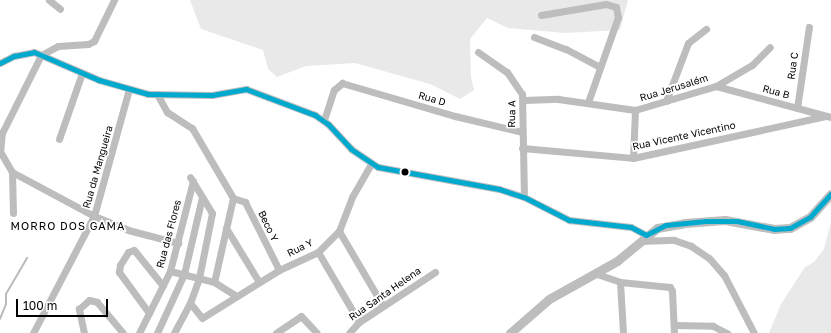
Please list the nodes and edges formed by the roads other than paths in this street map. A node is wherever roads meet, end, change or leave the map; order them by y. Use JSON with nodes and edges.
{"nodes":[{"id":1,"x":49,"y":0,"type":"edge"},
{"id":2,"x":114,"y":0,"type":"edge"},
{"id":3,"x":60,"y":9,"type":"dead end"},
{"id":4,"x":541,"y":15,"type":"dead end"},
{"id":5,"x":809,"y":27,"type":"dead end"},
{"id":6,"x":706,"y":29,"type":"dead end"},
{"id":7,"x":534,"y":37,"type":"dead end"},
{"id":8,"x":770,"y":47,"type":"dead end"},
{"id":9,"x":478,"y":52,"type":"dead end"},
{"id":10,"x":41,"y":55,"type":"junction"},
{"id":11,"x":0,"y":63,"type":"edge"},
{"id":12,"x":600,"y":67,"type":"junction"},
{"id":13,"x":82,"y":72,"type":"junction"},
{"id":14,"x":716,"y":86,"type":"junction"},
{"id":15,"x":129,"y":89,"type":"junction"},
{"id":16,"x":157,"y":94,"type":"junction"},
{"id":17,"x":524,"y":100,"type":"junction"},
{"id":18,"x":666,"y":101,"type":"junction"},
{"id":19,"x":588,"y":102,"type":"junction"},
{"id":20,"x":797,"y":108,"type":"junction"},
{"id":21,"x":635,"y":110,"type":"junction"},
{"id":22,"x":828,"y":116,"type":"edge"},
{"id":23,"x":324,"y":120,"type":"junction"},
{"id":24,"x":1,"y":132,"type":"edge"},
{"id":25,"x":522,"y":132,"type":"junction"},
{"id":26,"x":59,"y":139,"type":"dead end"},
{"id":27,"x":522,"y":148,"type":"junction"},
{"id":28,"x":0,"y":154,"type":"edge"},
{"id":29,"x":633,"y":158,"type":"junction"},
{"id":30,"x":371,"y":164,"type":"junction"},
{"id":31,"x":12,"y":172,"type":"junction"},
{"id":32,"x":831,"y":194,"type":"edge"},
{"id":33,"x":202,"y":197,"type":"junction"},
{"id":34,"x":524,"y":197,"type":"junction"},
{"id":35,"x":233,"y":198,"type":"junction"},
{"id":36,"x":13,"y":213,"type":"dead end"},
{"id":37,"x":94,"y":216,"type":"junction"},
{"id":38,"x":226,"y":228,"type":"junction"},
{"id":39,"x":339,"y":231,"type":"junction"},
{"id":40,"x":643,"y":238,"type":"junction"},
{"id":41,"x":178,"y":243,"type":"junction"},
{"id":42,"x":318,"y":252,"type":"junction"},
{"id":43,"x":278,"y":270,"type":"junction"},
{"id":44,"x":170,"y":271,"type":"junction"},
{"id":45,"x":435,"y":272,"type":"dead end"},
{"id":46,"x":184,"y":274,"type":"junction"},
{"id":47,"x":597,"y":274,"type":"junction"},
{"id":48,"x":199,"y":278,"type":"junction"},
{"id":49,"x":214,"y":282,"type":"junction"},
{"id":50,"x":259,"y":282,"type":"junction"},
{"id":51,"x":620,"y":282,"type":"junction"},
{"id":52,"x":163,"y":286,"type":"junction"},
{"id":53,"x":236,"y":296,"type":"junction"},
{"id":54,"x":190,"y":303,"type":"junction"},
{"id":55,"x":383,"y":306,"type":"junction"},
{"id":56,"x":149,"y":313,"type":"junction"},
{"id":57,"x":359,"y":322,"type":"junction"},
{"id":58,"x":674,"y":329,"type":"edge"},
{"id":59,"x":720,"y":330,"type":"edge"},
{"id":60,"x":33,"y":333,"type":"edge"},
{"id":61,"x":84,"y":333,"type":"edge"},
{"id":62,"x":123,"y":333,"type":"edge"},
{"id":63,"x":139,"y":333,"type":"edge"},
{"id":64,"x":157,"y":333,"type":"edge"},
{"id":65,"x":174,"y":333,"type":"edge"},
{"id":66,"x":276,"y":333,"type":"edge"},
{"id":67,"x":317,"y":333,"type":"edge"},
{"id":68,"x":349,"y":333,"type":"edge"},
{"id":69,"x":510,"y":333,"type":"edge"},
{"id":70,"x":623,"y":333,"type":"edge"},
{"id":71,"x":727,"y":333,"type":"edge"},
{"id":72,"x":754,"y":333,"type":"edge"}],
"edges":[{"from":1,"to":3,"type":"street"},
{"from":2,"to":10,"type":"street"},
{"from":4,"to":12,"type":"street"},
{"from":5,"to":20,"type":"street","name":"Rua C"},
{"from":6,"to":18,"type":"street"},
{"from":7,"to":12,"type":"street"},
{"from":8,"to":14,"type":"street","name":"Rua Jerusalém"},
{"from":9,"to":17,"type":"street","name":"Rua A"},
{"from":10,"to":11,"type":"street"},
{"from":10,"to":13,"type":"street"},
{"from":10,"to":24,"type":"street"},
{"from":12,"to":19,"type":"street"},
{"from":13,"to":15,"type":"street"},
{"from":13,"to":26,"type":"street"},
{"from":14,"to":18,"type":"street","name":"Rua Jerusalém"},
{"from":14,"to":20,"type":"street","name":"Rua B"},
{"from":15,"to":16,"type":"street"},
{"from":15,"to":37,"type":"street","name":"Rua da Mangueira"},
{"from":16,"to":23,"type":"street"},
{"from":16,"to":35,"type":"street"},
{"from":17,"to":19,"type":"street","name":"Rua Jerusalém"},
{"from":17,"to":25,"type":"street","name":"Rua A"},
{"from":18,"to":21,"type":"street","name":"Rua Jerusalém"},
{"from":19,"to":21,"type":"street","name":"Rua Jerusalém"},
{"from":20,"to":22,"type":"street","name":"Rua B"},
{"from":21,"to":29,"type":"street"},
{"from":22,"to":29,"type":"street","name":"Rua Vicente Vicentino"},
{"from":23,"to":25,"type":"street","name":"Rua D"},
{"from":23,"to":30,"type":"street"},
{"from":24,"to":28,"type":"street"},
{"from":25,"to":27,"type":"street","name":"Rua A"},
{"from":27,"to":29,"type":"street","name":"Rua Vicente Vicentino"},
{"from":27,"to":34,"type":"street","name":"Rua A"},
{"from":28,"to":31,"type":"street"},
{"from":30,"to":34,"type":"street"},
{"from":30,"to":39,"type":"street","name":"Rua Y"},
{"from":31,"to":36,"type":"street"},
{"from":31,"to":37,"type":"street"},
{"from":32,"to":40,"type":"street"},
{"from":33,"to":41,"type":"street","name":"Rua das Flores"},
{"from":33,"to":46,"type":"street"},
{"from":33,"to":48,"type":"street"},
{"from":34,"to":40,"type":"street"},
{"from":35,"to":38,"type":"street"},
{"from":35,"to":43,"type":"street","name":"Beco Y"},
{"from":37,"to":41,"type":"street"},
{"from":37,"to":60,"type":"street","name":"Rua da Mangueira"},
{"from":38,"to":49,"type":"street"},
{"from":38,"to":50,"type":"street"},
{"from":39,"to":42,"type":"street","name":"Rua Y"},
{"from":39,"to":55,"type":"street"},
{"from":40,"to":47,"type":"street"},
{"from":40,"to":72,"type":"street"},
{"from":41,"to":44,"type":"street","name":"Rua das Flores"},
{"from":42,"to":43,"type":"street","name":"Rua Y"},
{"from":42,"to":57,"type":"street"},
{"from":43,"to":50,"type":"street","name":"Rua Y"},
{"from":44,"to":46,"type":"street"},
{"from":44,"to":52,"type":"street","name":"Rua das Flores"},
{"from":45,"to":55,"type":"street","name":"Rua Santa Helena"},
{"from":46,"to":48,"type":"street"},
{"from":46,"to":64,"type":"street"},
{"from":47,"to":51,"type":"street"},
{"from":47,"to":69,"type":"street"},
{"from":48,"to":49,"type":"street"},
{"from":48,"to":54,"type":"street"},
{"from":49,"to":53,"type":"street"},
{"from":50,"to":53,"type":"street","name":"Rua Y"},
{"from":51,"to":58,"type":"street"},
{"from":51,"to":70,"type":"street"},
{"from":52,"to":56,"type":"street","name":"Rua das Flores"},
{"from":52,"to":56,"type":"street"},
{"from":53,"to":54,"type":"street","name":"Rua Y"},
{"from":54,"to":65,"type":"street"},
{"from":55,"to":57,"type":"street","name":"Rua Santa Helena"},
{"from":56,"to":63,"type":"street","name":"Rua das Flores"},
{"from":57,"to":68,"type":"street","name":"Rua Santa Helena"},
{"from":58,"to":59,"type":"street"},
{"from":59,"to":71,"type":"street"},
{"from":61,"to":62,"type":"street"},
{"from":66,"to":67,"type":"street"}]}
